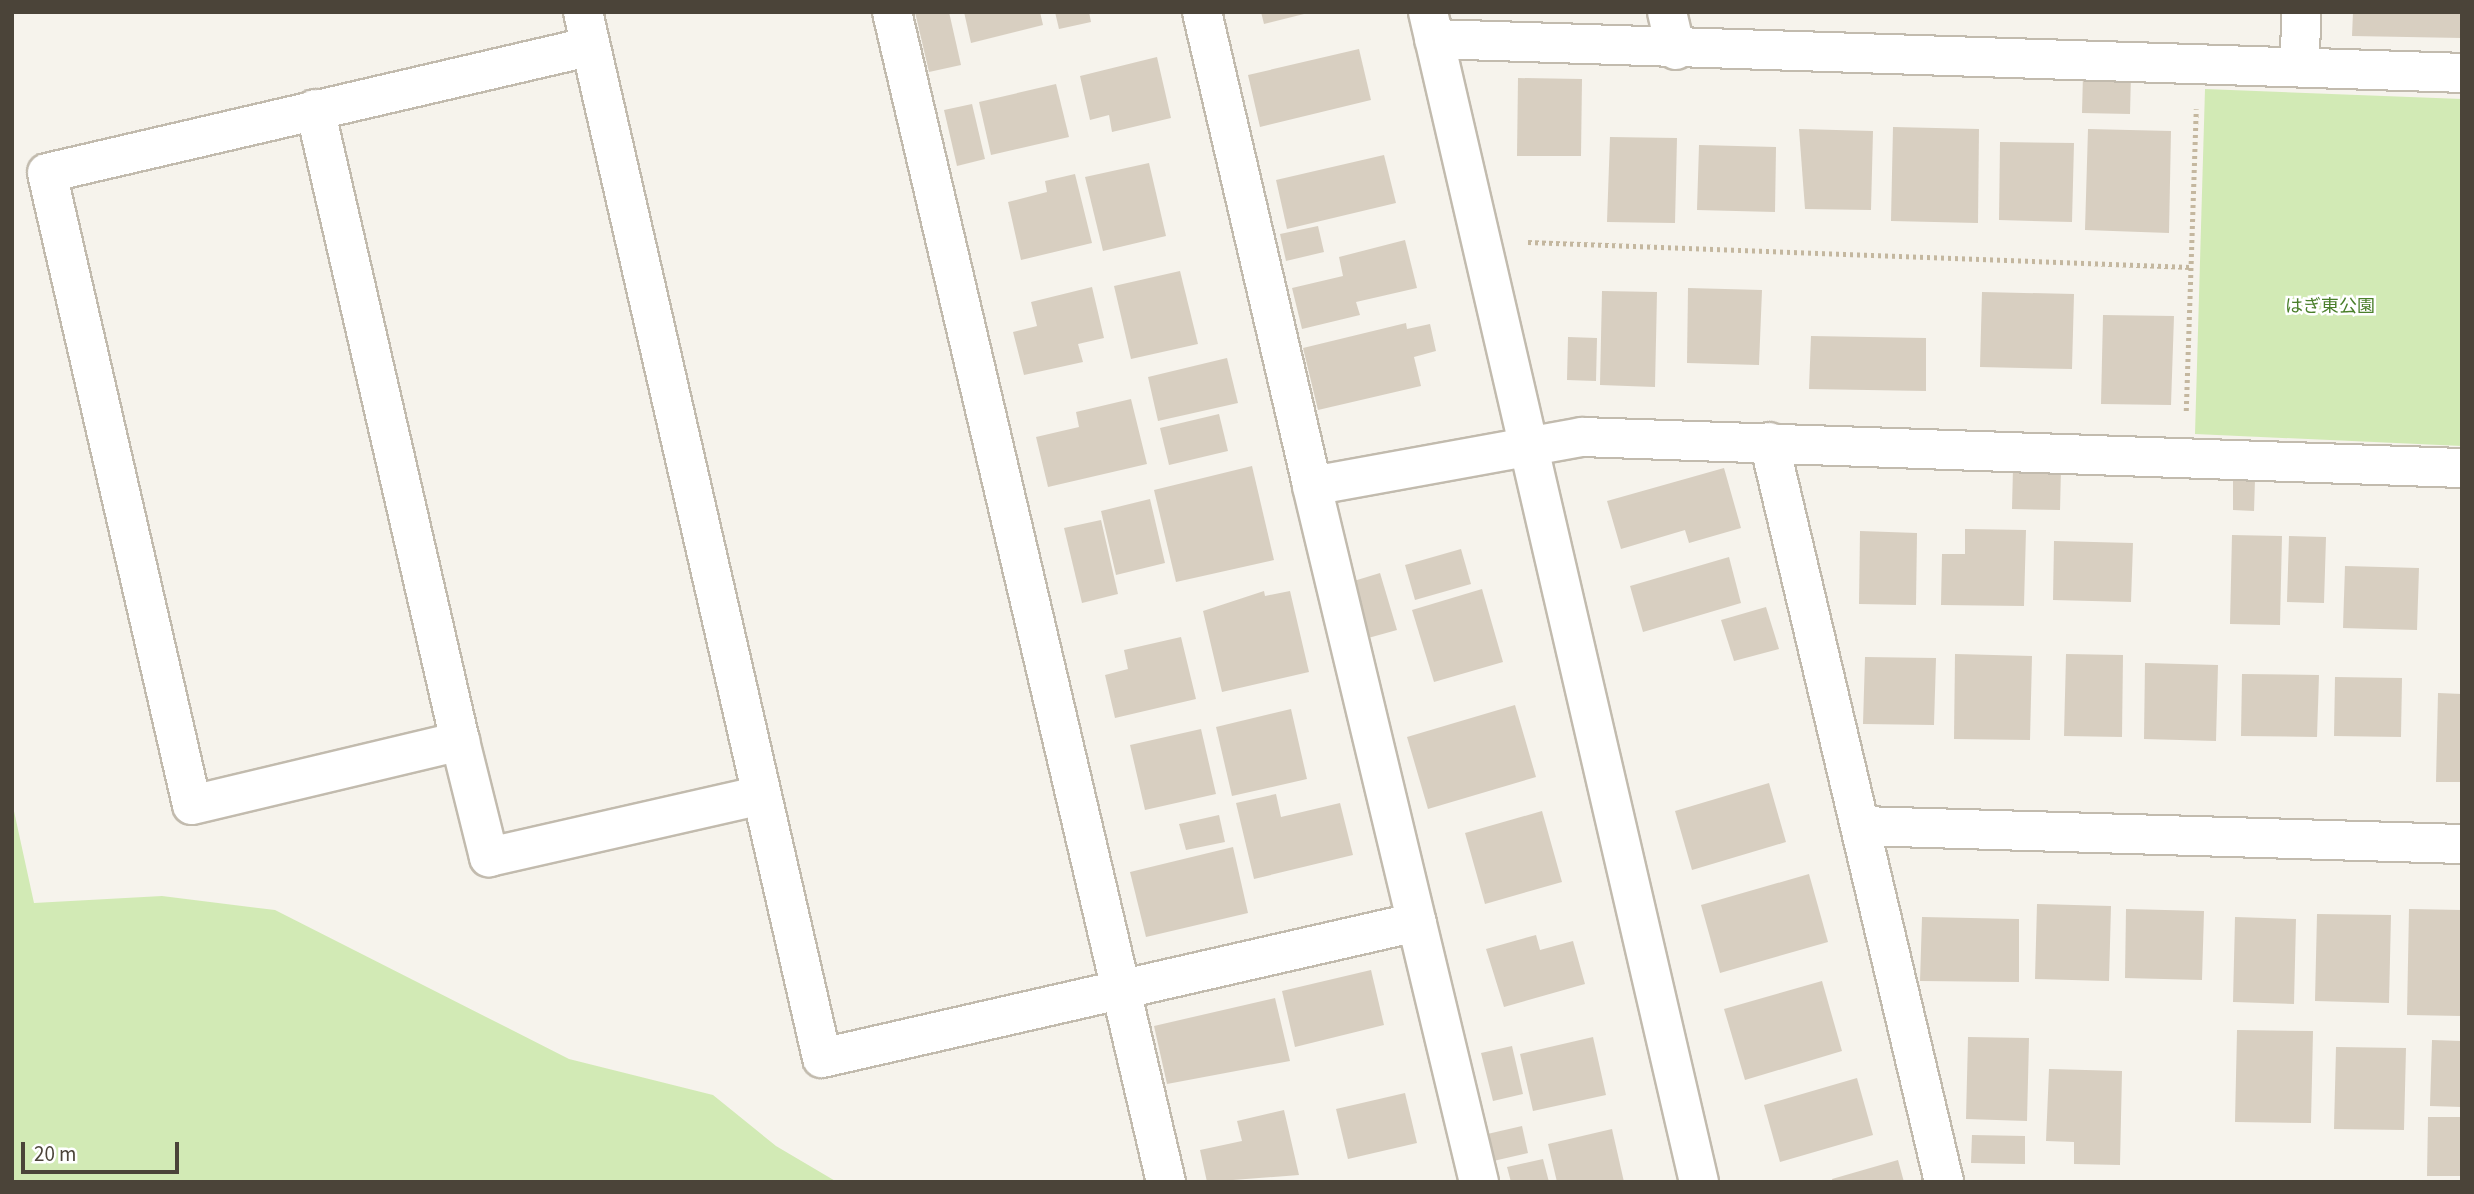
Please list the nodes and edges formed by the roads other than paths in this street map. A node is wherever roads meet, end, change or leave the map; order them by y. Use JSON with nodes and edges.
{"nodes":[{"id":1,"x":892,"y":12,"type":"edge"},
{"id":2,"x":1202,"y":12,"type":"edge"},
{"id":3,"x":1667,"y":12,"type":"edge"},
{"id":4,"x":2301,"y":12,"type":"edge"},
{"id":5,"x":1431,"y":26,"type":"edge"},
{"id":6,"x":585,"y":29,"type":"edge"},
{"id":7,"x":1676,"y":50,"type":"junction"},
{"id":8,"x":2300,"y":67,"type":"junction"},
{"id":9,"x":2462,"y":73,"type":"edge"},
{"id":10,"x":315,"y":109,"type":"junction"},
{"id":11,"x":1525,"y":442,"type":"junction"},
{"id":12,"x":1769,"y":442,"type":"junction"},
{"id":13,"x":2462,"y":468,"type":"edge"},
{"id":14,"x":1312,"y":486,"type":"junction"},
{"id":15,"x":460,"y":741,"type":"junction"},
{"id":16,"x":761,"y":795,"type":"junction"},
{"id":17,"x":1862,"y":826,"type":"junction"},
{"id":18,"x":2462,"y":844,"type":"edge"},
{"id":19,"x":1417,"y":922,"type":"junction"},
{"id":20,"x":1122,"y":992,"type":"junction"},
{"id":21,"x":1166,"y":1182,"type":"edge"},
{"id":22,"x":1479,"y":1182,"type":"edge"},
{"id":23,"x":1699,"y":1182,"type":"edge"},
{"id":24,"x":1944,"y":1182,"type":"edge"}],
"edges":[{"from":1,"to":20,"type":"street"},
{"from":2,"to":14,"type":"street"},
{"from":3,"to":7,"type":"street"},
{"from":4,"to":8,"type":"street"},
{"from":5,"to":7,"type":"street"},
{"from":5,"to":11,"type":"street"},
{"from":6,"to":10,"type":"street"},
{"from":6,"to":16,"type":"street"},
{"from":7,"to":8,"type":"street"},
{"from":8,"to":9,"type":"street"},
{"from":10,"to":15,"type":"street"},
{"from":10,"to":15,"type":"street"},
{"from":11,"to":12,"type":"street"},
{"from":11,"to":14,"type":"street"},
{"from":11,"to":23,"type":"street"},
{"from":12,"to":13,"type":"street"},
{"from":12,"to":17,"type":"street"},
{"from":14,"to":19,"type":"street"},
{"from":15,"to":16,"type":"street"},
{"from":16,"to":20,"type":"street"},
{"from":17,"to":18,"type":"street"},
{"from":17,"to":24,"type":"street"},
{"from":19,"to":20,"type":"street"},
{"from":19,"to":22,"type":"street"},
{"from":20,"to":21,"type":"street"}]}
